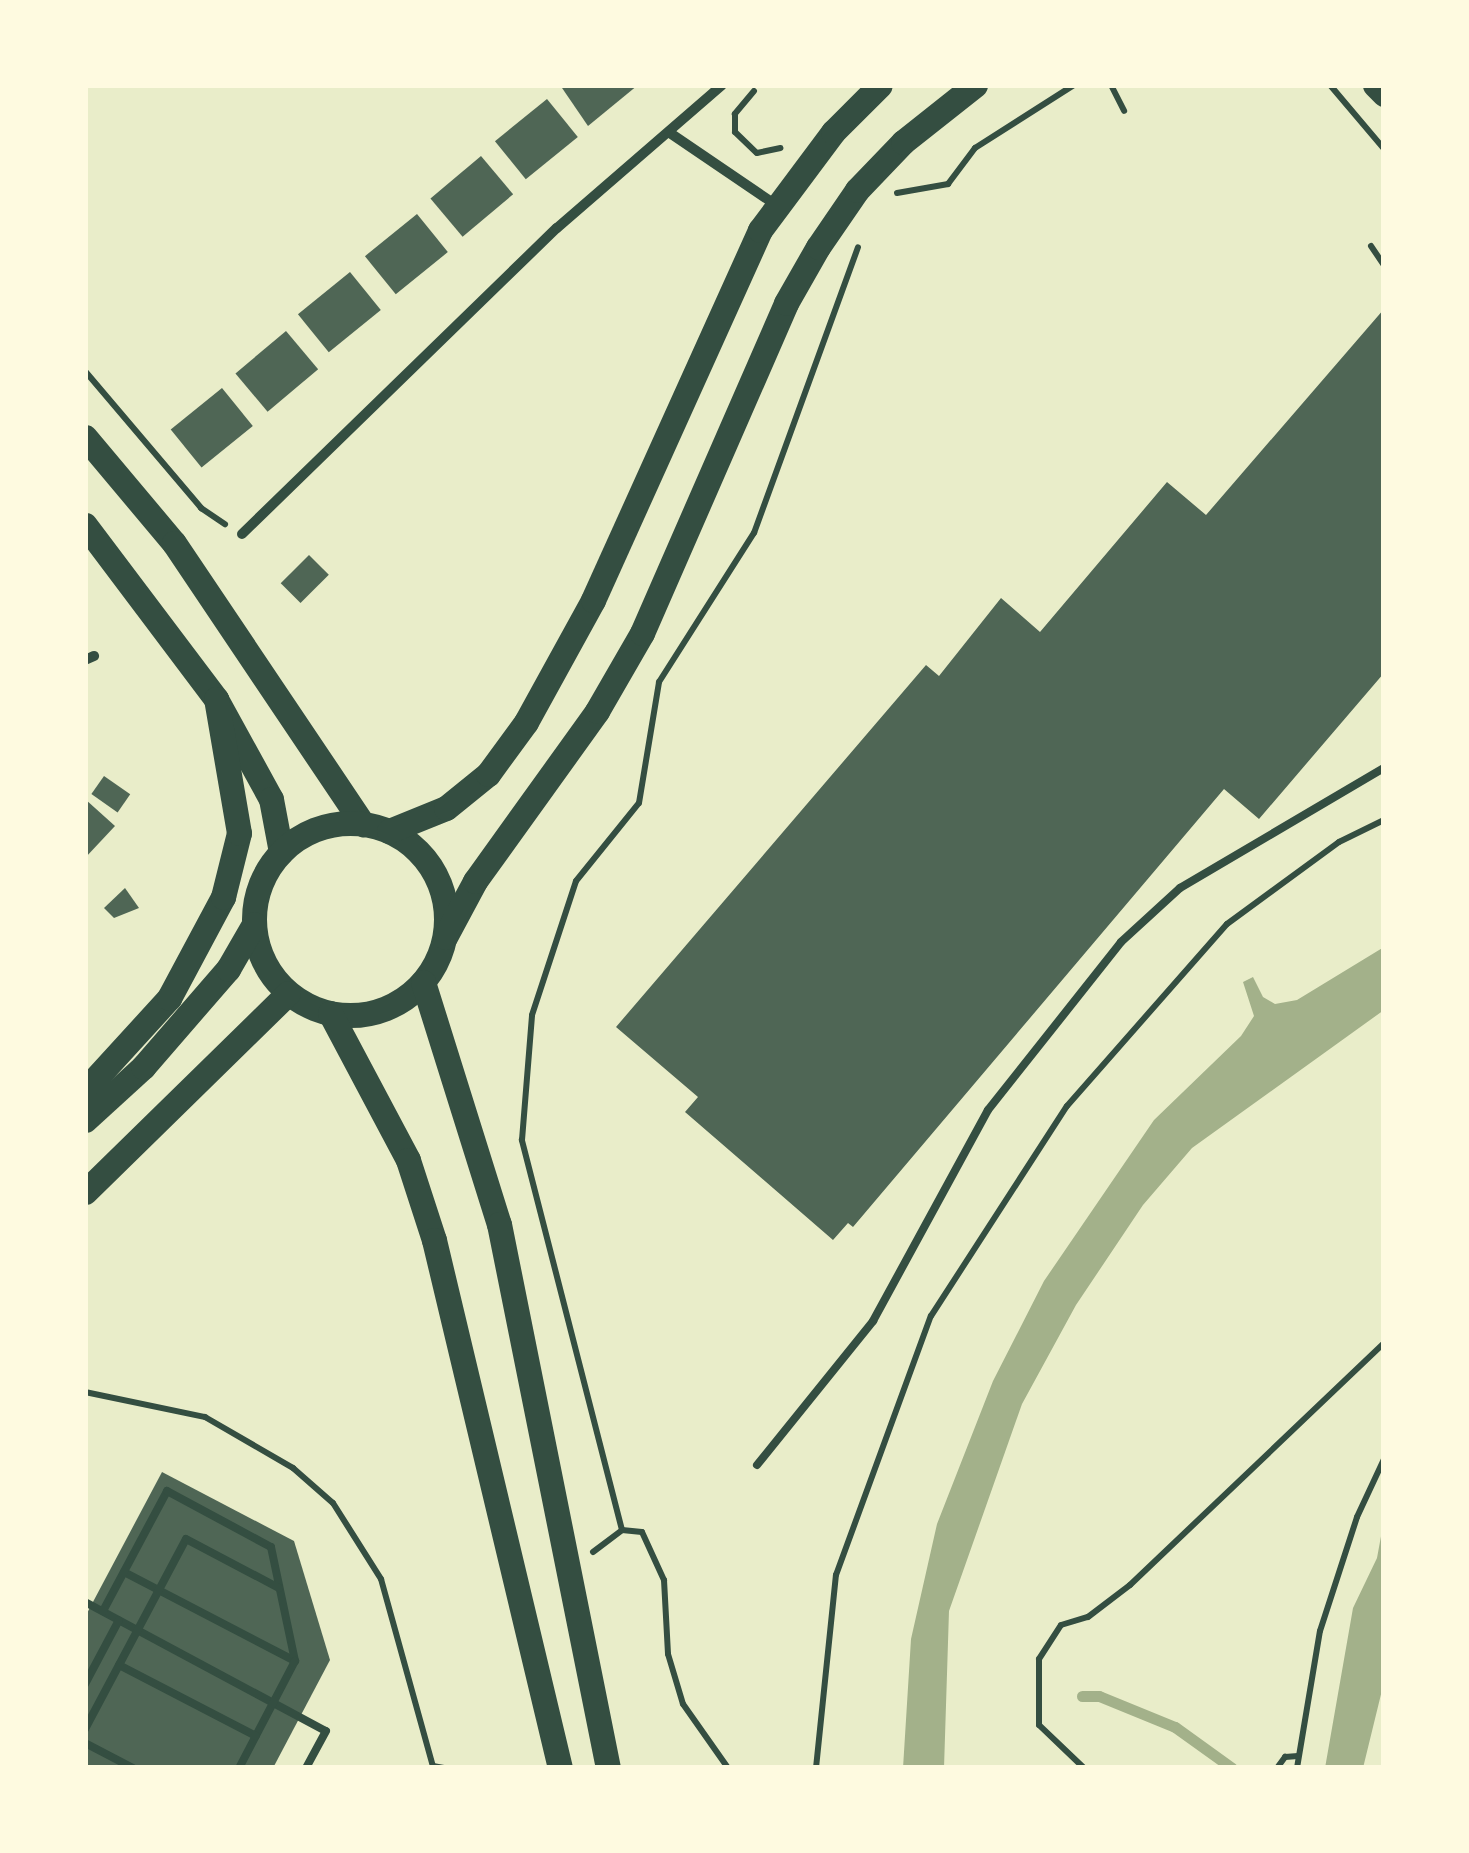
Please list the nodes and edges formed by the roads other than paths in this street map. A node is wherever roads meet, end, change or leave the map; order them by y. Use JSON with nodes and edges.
{"nodes":[{"id":1,"x":722,"y":85,"type":"edge"},
{"id":2,"x":880,"y":85,"type":"edge"},
{"id":3,"x":975,"y":85,"type":"edge"},
{"id":4,"x":1375,"y":85,"type":"edge"},
{"id":5,"x":1384,"y":94,"type":"edge"},
{"id":6,"x":670,"y":133,"type":"junction"},
{"id":7,"x":776,"y":205,"type":"junction"},
{"id":8,"x":85,"y":437,"type":"edge"},
{"id":9,"x":85,"y":526,"type":"edge"},
{"id":10,"x":242,"y":534,"type":"road end"},
{"id":11,"x":216,"y":699,"type":"junction"},
{"id":12,"x":1384,"y":768,"type":"edge"},
{"id":13,"x":362,"y":824,"type":"junction"},
{"id":14,"x":389,"y":831,"type":"junction"},
{"id":15,"x":281,"y":852,"type":"junction"},
{"id":16,"x":254,"y":924,"type":"junction"},
{"id":17,"x":445,"y":937,"type":"junction"},
{"id":18,"x":423,"y":982,"type":"junction"},
{"id":19,"x":288,"y":993,"type":"junction"},
{"id":20,"x":330,"y":1013,"type":"junction"},
{"id":21,"x":85,"y":1090,"type":"edge"},
{"id":22,"x":85,"y":1120,"type":"edge"},
{"id":23,"x":85,"y":1192,"type":"edge"},
{"id":24,"x":757,"y":1465,"type":"dead end"},
{"id":25,"x":124,"y":1572,"type":"dead end"},
{"id":26,"x":279,"y":1588,"type":"junction"},
{"id":27,"x":85,"y":1602,"type":"edge"},
{"id":28,"x":103,"y":1611,"type":"junction"},
{"id":29,"x":119,"y":1620,"type":"junction"},
{"id":30,"x":295,"y":1661,"type":"junction"},
{"id":31,"x":119,"y":1665,"type":"junction"},
{"id":32,"x":85,"y":1684,"type":"edge"},
{"id":33,"x":85,"y":1729,"type":"edge"},
{"id":34,"x":256,"y":1736,"type":"junction"},
{"id":35,"x":85,"y":1743,"type":"edge"},
{"id":36,"x":133,"y":1768,"type":"edge"},
{"id":37,"x":239,"y":1768,"type":"edge"},
{"id":38,"x":306,"y":1768,"type":"edge"},
{"id":39,"x":560,"y":1768,"type":"edge"},
{"id":40,"x":608,"y":1768,"type":"edge"}],
"edges":[{"from":1,"to":6,"type":"street"},
{"from":2,"to":7,"type":"main road"},
{"from":3,"to":17,"type":"main road"},
{"from":4,"to":5,"type":"main road"},
{"from":6,"to":7,"type":"street"},
{"from":6,"to":10,"type":"street"},
{"from":7,"to":14,"type":"main road"},
{"from":8,"to":13,"type":"main road"},
{"from":9,"to":11,"type":"main road"},
{"from":11,"to":15,"type":"main road"},
{"from":11,"to":21,"type":"main road"},
{"from":12,"to":24,"type":"lane"},
{"from":13,"to":14,"type":"main road"},
{"from":13,"to":15,"type":"main road"},
{"from":14,"to":17,"type":"main road"},
{"from":15,"to":16,"type":"main road"},
{"from":16,"to":19,"type":"main road"},
{"from":16,"to":22,"type":"main road"},
{"from":17,"to":18,"type":"main road"},
{"from":18,"to":20,"type":"main road"},
{"from":18,"to":40,"type":"main road"},
{"from":19,"to":20,"type":"main road"},
{"from":19,"to":23,"type":"main road"},
{"from":20,"to":39,"type":"main road"},
{"from":25,"to":30,"type":"lane"},
{"from":26,"to":28,"type":"lane"},
{"from":26,"to":30,"type":"lane"},
{"from":26,"to":31,"type":"lane"},
{"from":27,"to":28,"type":"lane"},
{"from":28,"to":29,"type":"lane"},
{"from":29,"to":32,"type":"lane"},
{"from":29,"to":38,"type":"lane"},
{"from":30,"to":34,"type":"lane"},
{"from":31,"to":33,"type":"lane"},
{"from":31,"to":34,"type":"lane"},
{"from":34,"to":37,"type":"lane"},
{"from":35,"to":36,"type":"lane"}]}
